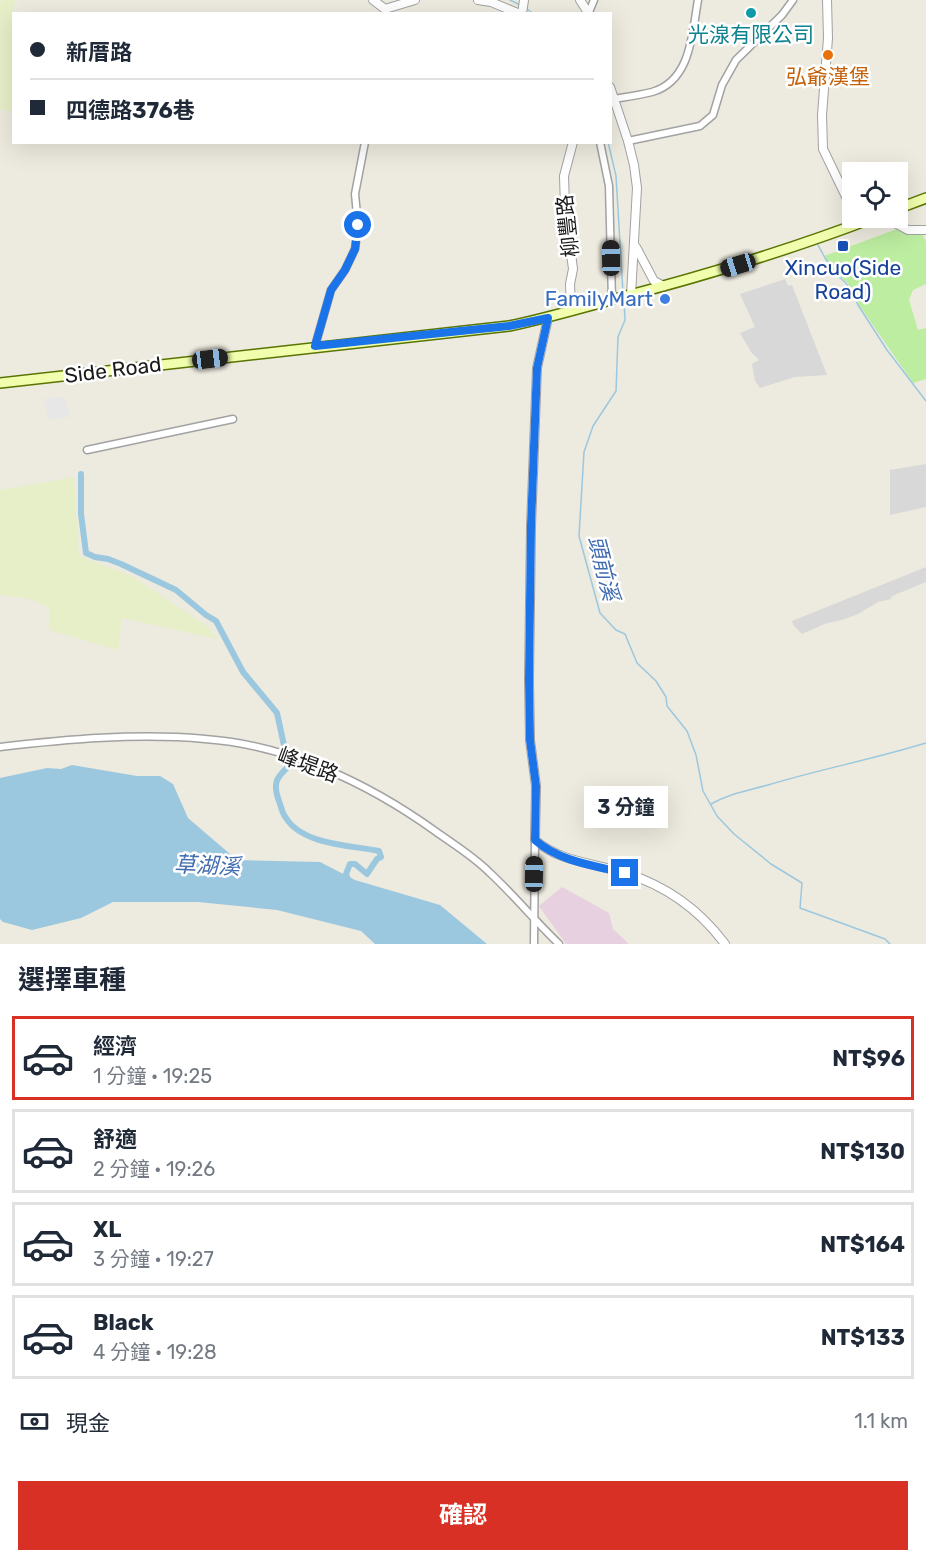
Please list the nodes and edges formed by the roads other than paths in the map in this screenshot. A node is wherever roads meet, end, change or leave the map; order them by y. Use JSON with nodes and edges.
{"nodes":[{"id":1,"x":373,"y":0,"type":"edge"},
{"id":2,"x":415,"y":0,"type":"edge"},
{"id":3,"x":478,"y":0,"type":"edge"},
{"id":4,"x":698,"y":0,"type":"edge"},
{"id":5,"x":793,"y":0,"type":"edge"},
{"id":6,"x":827,"y":0,"type":"edge"},
{"id":7,"x":385,"y":11,"type":"edge"},
{"id":8,"x":516,"y":12,"type":"edge"},
{"id":9,"x":612,"y":93,"type":"edge"},
{"id":10,"x":614,"y":99,"type":"junction"},
{"id":11,"x":628,"y":141,"type":"junction"},
{"id":12,"x":365,"y":144,"type":"edge"},
{"id":13,"x":572,"y":144,"type":"edge"},
{"id":14,"x":600,"y":144,"type":"edge"},
{"id":15,"x":842,"y":188,"type":"edge"},
{"id":16,"x":926,"y":198,"type":"edge"},
{"id":17,"x":908,"y":205,"type":"edge"},
{"id":18,"x":842,"y":226,"type":"edge"},
{"id":19,"x":904,"y":228,"type":"edge"},
{"id":20,"x":926,"y":230,"type":"edge"},
{"id":21,"x":635,"y":244,"type":"junction"},
{"id":22,"x":664,"y":286,"type":"junction"},
{"id":23,"x":630,"y":296,"type":"junction"},
{"id":24,"x":614,"y":299,"type":"junction"},
{"id":25,"x":572,"y":311,"type":"junction"},
{"id":26,"x":548,"y":318,"type":"junction"},
{"id":27,"x":315,"y":346,"type":"junction"},
{"id":28,"x":0,"y":383,"type":"edge"},
{"id":29,"x":232,"y":419,"type":"dead end"},
{"id":30,"x":87,"y":450,"type":"dead end"},
{"id":31,"x":0,"y":747,"type":"edge"},
{"id":32,"x":535,"y":840,"type":"junction"},
{"id":33,"x":533,"y":918,"type":"junction"},
{"id":34,"x":534,"y":942,"type":"edge"},
{"id":35,"x":559,"y":944,"type":"edge"},
{"id":36,"x":725,"y":944,"type":"edge"}],
"edges":[{"from":1,"to":7,"type":"street"},
{"from":2,"to":7,"type":"street"},
{"from":3,"to":8,"type":"street"},
{"from":4,"to":10,"type":"street"},
{"from":5,"to":11,"type":"street"},
{"from":6,"to":15,"type":"street"},
{"from":9,"to":10,"type":"street"},
{"from":10,"to":11,"type":"street"},
{"from":11,"to":21,"type":"street"},
{"from":12,"to":27,"type":"street"},
{"from":13,"to":25,"type":"street","name":"柳豐路"},
{"from":14,"to":24,"type":"street"},
{"from":16,"to":17,"type":"main road"},
{"from":18,"to":22,"type":"main road"},
{"from":19,"to":20,"type":"street"},
{"from":21,"to":22,"type":"street"},
{"from":21,"to":23,"type":"street"},
{"from":22,"to":23,"type":"main road"},
{"from":23,"to":24,"type":"main road","name":"Side Road"},
{"from":24,"to":25,"type":"main road","name":"Side Road"},
{"from":25,"to":26,"type":"main road","name":"Side Road"},
{"from":26,"to":27,"type":"main road","name":"Side Road"},
{"from":26,"to":32,"type":"street"},
{"from":27,"to":28,"type":"main road","name":"Side Road"},
{"from":29,"to":30,"type":"street"},
{"from":31,"to":33,"type":"street","name":"峰堤路"},
{"from":32,"to":33,"type":"street"},
{"from":32,"to":36,"type":"street"},
{"from":33,"to":34,"type":"street"},
{"from":33,"to":35,"type":"street","name":"峰堤路"}]}
